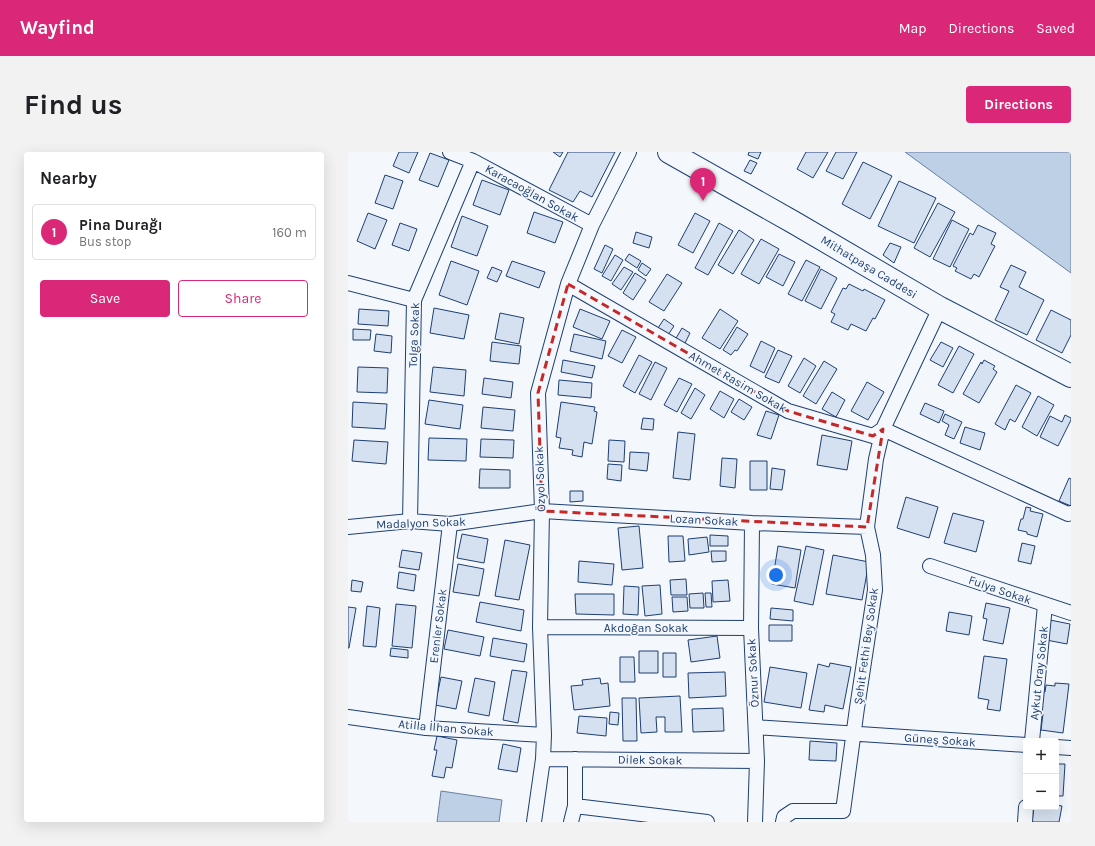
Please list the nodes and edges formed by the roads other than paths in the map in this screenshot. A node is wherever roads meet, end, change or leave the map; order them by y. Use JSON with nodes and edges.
{"nodes":[{"id":1,"x":450,"y":152,"type":"edge"},
{"id":2,"x":629,"y":152,"type":"edge"},
{"id":3,"x":669,"y":152,"type":"edge"},
{"id":4,"x":473,"y":161,"type":"junction"},
{"id":5,"x":592,"y":225,"type":"junction"},
{"id":6,"x":348,"y":283,"type":"edge"},
{"id":7,"x":568,"y":284,"type":"junction"},
{"id":8,"x":414,"y":300,"type":"junction"},
{"id":9,"x":940,"y":308,"type":"junction"},
{"id":10,"x":1071,"y":376,"type":"edge"},
{"id":11,"x":883,"y":429,"type":"junction"},
{"id":12,"x":542,"y":511,"type":"junction"},
{"id":13,"x":1071,"y":513,"type":"edge"},
{"id":14,"x":410,"y":521,"type":"junction"},
{"id":15,"x":752,"y":523,"type":"junction"},
{"id":16,"x":450,"y":524,"type":"junction"},
{"id":17,"x":348,"y":527,"type":"edge"},
{"id":18,"x":867,"y":527,"type":"junction"},
{"id":19,"x":930,"y":566,"type":"dead end"},
{"id":20,"x":1045,"y":605,"type":"junction"},
{"id":21,"x":1071,"y":613,"type":"edge"},
{"id":22,"x":540,"y":627,"type":"junction"},
{"id":23,"x":751,"y":628,"type":"junction"},
{"id":24,"x":348,"y":717,"type":"edge"},
{"id":25,"x":756,"y":727,"type":"junction"},
{"id":26,"x":426,"y":728,"type":"junction"},
{"id":27,"x":854,"y":734,"type":"junction"},
{"id":28,"x":544,"y":735,"type":"junction"},
{"id":29,"x":1032,"y":738,"type":"edge"},
{"id":30,"x":1023,"y":745,"type":"edge"},
{"id":31,"x":1059,"y":747,"type":"edge"},
{"id":32,"x":1071,"y":748,"type":"edge"},
{"id":33,"x":544,"y":758,"type":"junction"},
{"id":34,"x":575,"y":759,"type":"junction"},
{"id":35,"x":757,"y":761,"type":"junction"},
{"id":36,"x":575,"y":806,"type":"junction"},
{"id":37,"x":1026,"y":810,"type":"edge"},
{"id":38,"x":784,"y":819,"type":"edge"},
{"id":39,"x":534,"y":822,"type":"edge"},
{"id":40,"x":571,"y":822,"type":"edge"},
{"id":41,"x":707,"y":822,"type":"edge"},
{"id":42,"x":755,"y":822,"type":"edge"},
{"id":43,"x":770,"y":822,"type":"edge"},
{"id":44,"x":1025,"y":822,"type":"edge"}],
"edges":[{"from":1,"to":4,"type":"street","name":"Karacaoğlan Sokak"},
{"from":2,"to":5,"type":"street","name":"Özyol Sokak"},
{"from":3,"to":9,"type":"main road","name":"Mithatpaşa Caddesi"},
{"from":4,"to":5,"type":"street","name":"Karacaoğlan Sokak"},
{"from":4,"to":8,"type":"street","name":"Tolga Sokak"},
{"from":5,"to":7,"type":"street","name":"Özyol Sokak"},
{"from":6,"to":8,"type":"street"},
{"from":7,"to":11,"type":"street","name":"Ahmet Rasim Sokak"},
{"from":7,"to":12,"type":"street","name":"Özyol Sokak"},
{"from":8,"to":14,"type":"street","name":"Tolga Sokak"},
{"from":9,"to":10,"type":"main road","name":"Mithatpaşa Caddesi"},
{"from":9,"to":11,"type":"street","name":"Şehit Fethi Bey Sokak"},
{"from":11,"to":13,"type":"street"},
{"from":11,"to":18,"type":"street","name":"Şehit Fethi Bey Sokak"},
{"from":12,"to":15,"type":"street","name":"Lozan Sokak"},
{"from":12,"to":16,"type":"street","name":"Madalyon Sokak"},
{"from":12,"to":22,"type":"street","name":"Özyol Sokak"},
{"from":14,"to":16,"type":"street","name":"Madalyon Sokak"},
{"from":14,"to":17,"type":"street","name":"Madalyon Sokak"},
{"from":15,"to":18,"type":"street","name":"Lozan Sokak"},
{"from":15,"to":23,"type":"street","name":"Öznur Sokak"},
{"from":16,"to":26,"type":"street","name":"Erenler Sokak"},
{"from":18,"to":27,"type":"street","name":"Şehit Fethi Bey Sokak"},
{"from":19,"to":20,"type":"street","name":"Fulya Sokak"},
{"from":20,"to":21,"type":"street","name":"Fulya Sokak"},
{"from":20,"to":29,"type":"street","name":"Aykut Oray Sokak"},
{"from":22,"to":23,"type":"street","name":"Akdoğan Sokak"},
{"from":22,"to":28,"type":"street","name":"Özyol Sokak"},
{"from":23,"to":25,"type":"street","name":"Öznur Sokak"},
{"from":24,"to":26,"type":"street","name":"Atilla İlhan Sokak"},
{"from":25,"to":27,"type":"street","name":"Güneş Sokak"},
{"from":25,"to":35,"type":"street","name":"Öznur Sokak"},
{"from":26,"to":28,"type":"street","name":"Atilla İlhan Sokak"},
{"from":27,"to":30,"type":"street","name":"Güneş Sokak"},
{"from":27,"to":38,"type":"street","name":"Şehit Fethi Bey Sokak"},
{"from":28,"to":33,"type":"street","name":"Özyol Sokak"},
{"from":31,"to":32,"type":"street"},
{"from":33,"to":34,"type":"street","name":"Dilek Sokak"},
{"from":33,"to":39,"type":"street","name":"Özyol Sokak"},
{"from":34,"to":35,"type":"street","name":"Dilek Sokak"},
{"from":34,"to":36,"type":"street"},
{"from":35,"to":42,"type":"street","name":"Öznur Sokak"},
{"from":36,"to":40,"type":"street"},
{"from":36,"to":41,"type":"street"},
{"from":37,"to":44,"type":"street"},
{"from":38,"to":43,"type":"street"}]}
